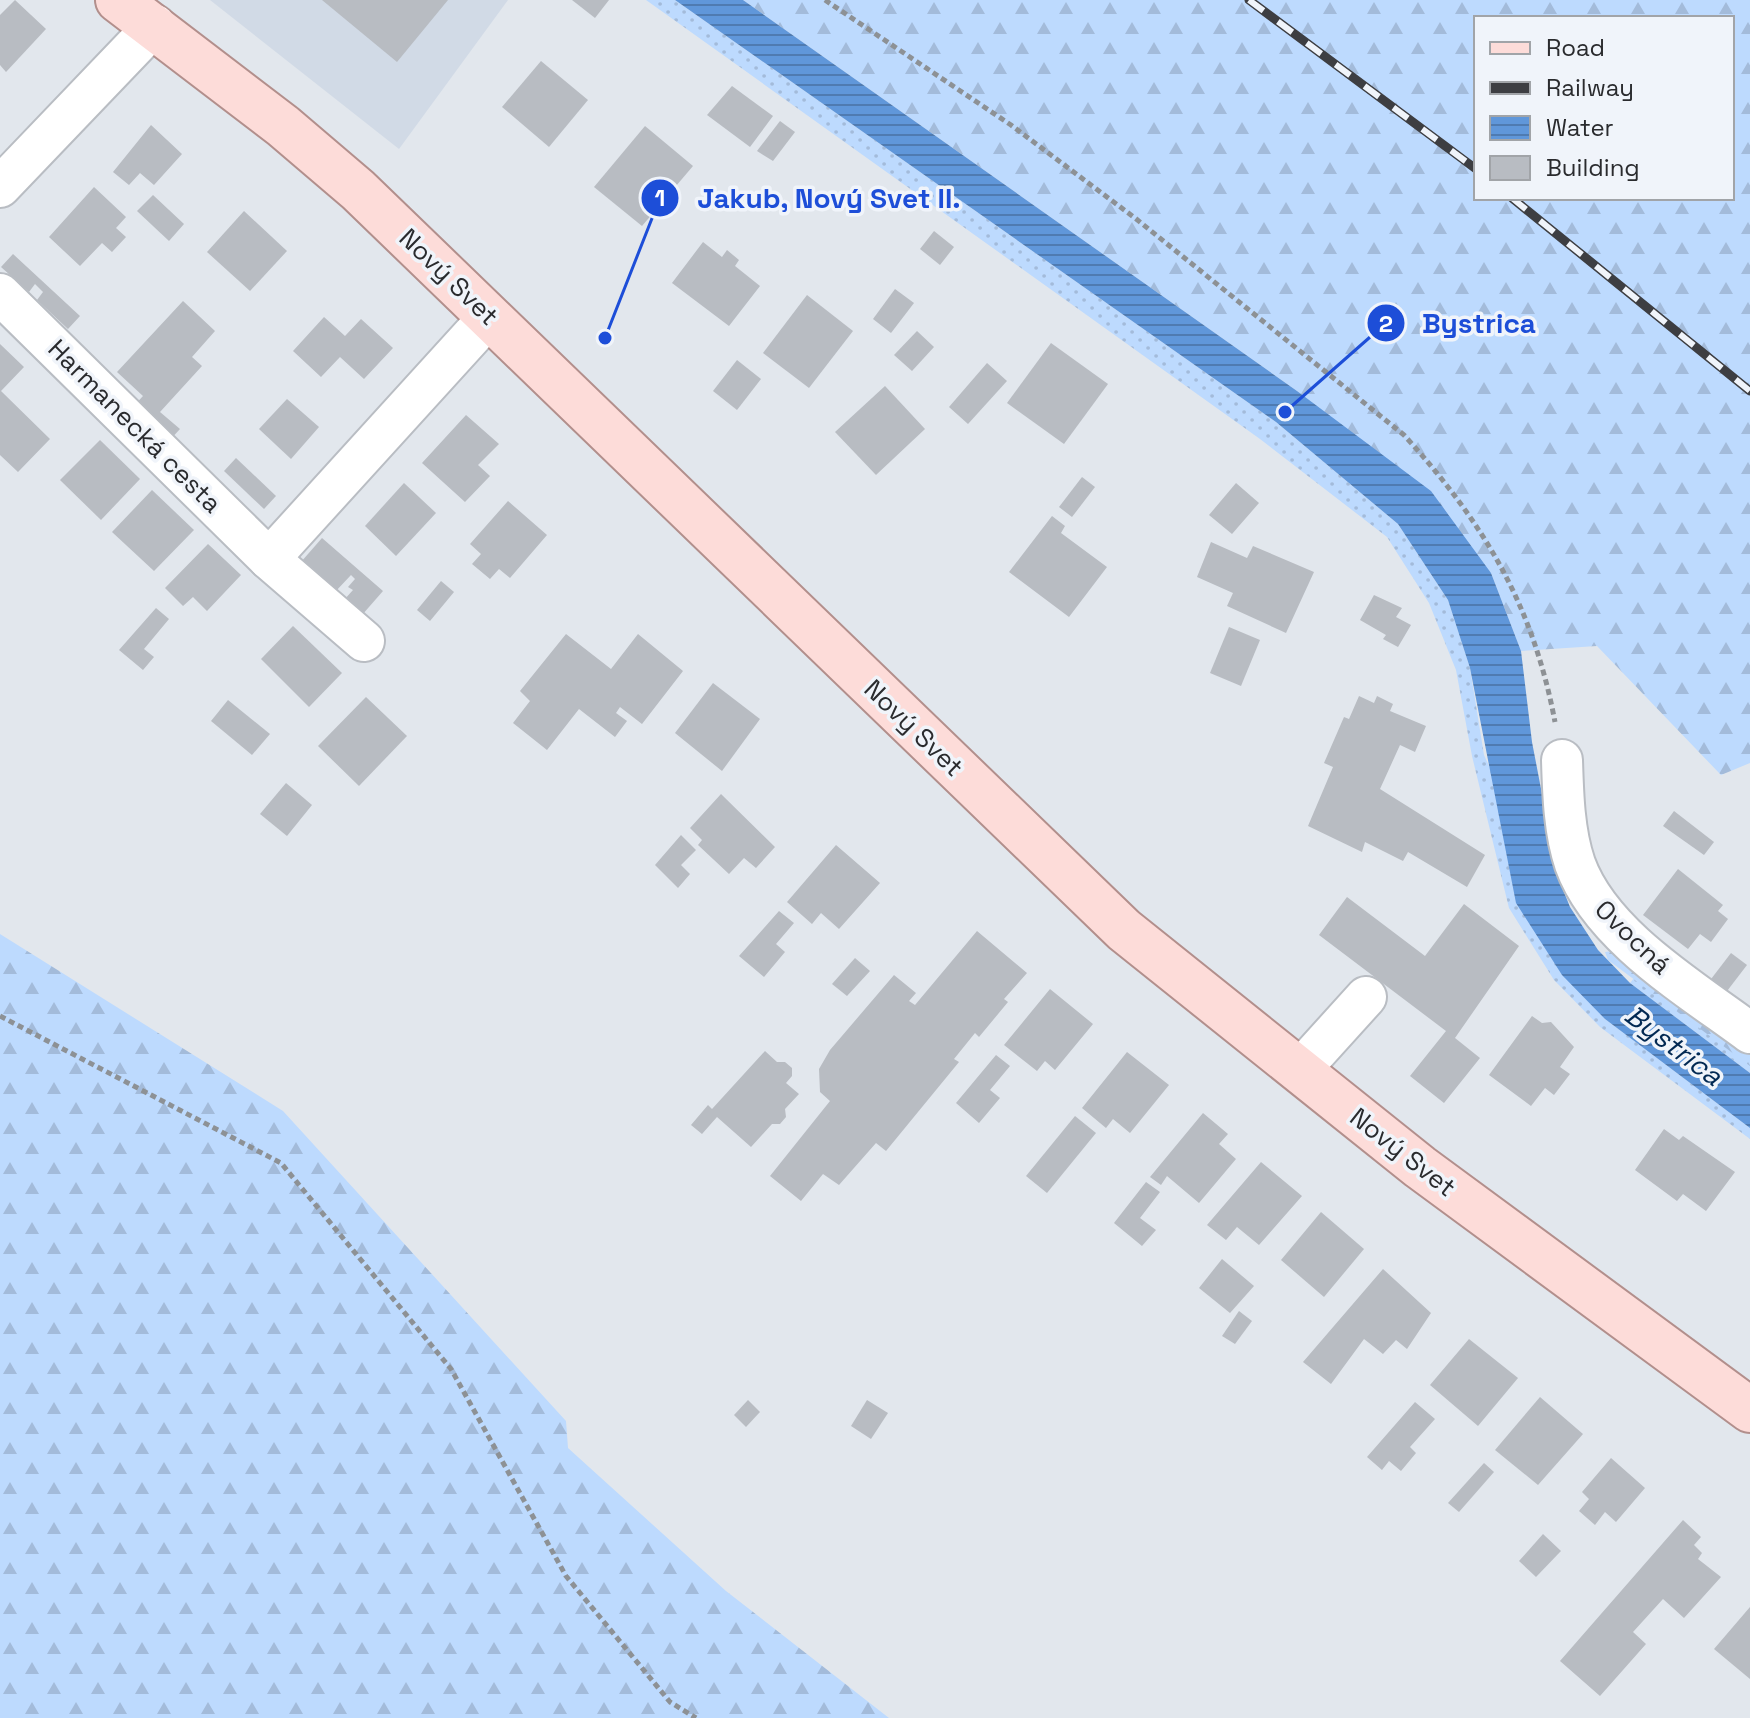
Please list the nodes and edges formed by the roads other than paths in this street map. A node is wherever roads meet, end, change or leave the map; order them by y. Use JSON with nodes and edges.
{"nodes":[{"id":1,"x":118,"y":0,"type":"edge"},
{"id":2,"x":155,"y":25,"type":"junction"},
{"id":3,"x":0,"y":187,"type":"edge"},
{"id":4,"x":0,"y":294,"type":"edge"},
{"id":5,"x":490,"y":316,"type":"junction"},
{"id":6,"x":269,"y":559,"type":"junction"},
{"id":7,"x":364,"y":641,"type":"dead end"},
{"id":8,"x":1562,"y":760,"type":"road end"},
{"id":9,"x":1366,"y":997,"type":"dead end"},
{"id":10,"x":1750,"y":1033,"type":"edge"},
{"id":11,"x":1299,"y":1071,"type":"junction"},
{"id":12,"x":1750,"y":1410,"type":"edge"}],
"edges":[{"from":1,"to":2,"type":"main road","name":"Nový Svet"},
{"from":2,"to":3,"type":"street"},
{"from":2,"to":5,"type":"main road","name":"Nový Svet"},
{"from":4,"to":6,"type":"street","name":"Harmanecká cesta"},
{"from":5,"to":6,"type":"street"},
{"from":5,"to":11,"type":"main road","name":"Nový Svet"},
{"from":6,"to":7,"type":"street","name":"Harmanecká cesta"},
{"from":8,"to":10,"type":"street","name":"Ovocná"},
{"from":9,"to":11,"type":"street"},
{"from":11,"to":12,"type":"main road","name":"Nový Svet"}]}
